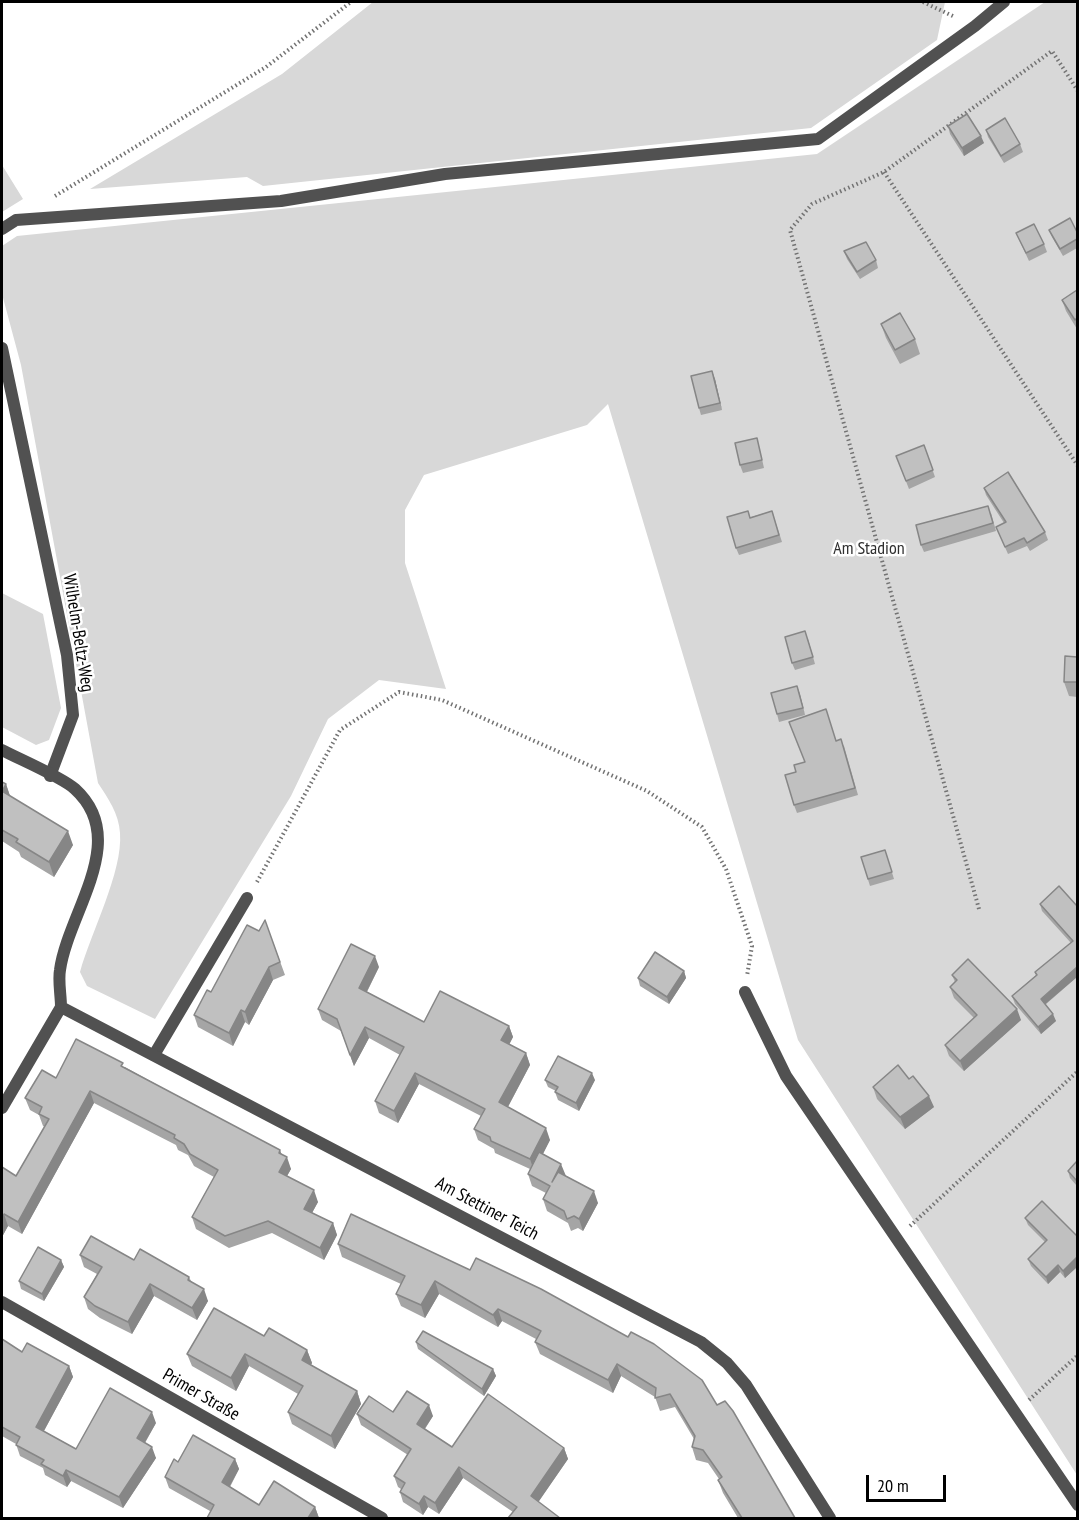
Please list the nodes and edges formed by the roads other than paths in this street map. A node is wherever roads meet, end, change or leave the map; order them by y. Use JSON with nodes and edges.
{"nodes":[{"id":1,"x":1004,"y":2,"type":"edge"},
{"id":2,"x":2,"y":229,"type":"edge"},
{"id":3,"x":2,"y":348,"type":"edge"},
{"id":4,"x":2,"y":750,"type":"edge"},
{"id":5,"x":50,"y":776,"type":"junction"},
{"id":6,"x":248,"y":898,"type":"road end"},
{"id":7,"x":745,"y":992,"type":"road end"},
{"id":8,"x":61,"y":1007,"type":"junction"},
{"id":9,"x":154,"y":1055,"type":"junction"},
{"id":10,"x":2,"y":1108,"type":"edge"},
{"id":11,"x":2,"y":1302,"type":"edge"},
{"id":12,"x":1077,"y":1504,"type":"edge"},
{"id":13,"x":382,"y":1518,"type":"edge"},
{"id":14,"x":830,"y":1518,"type":"edge"}],
"edges":[{"from":1,"to":2,"type":"street"},
{"from":3,"to":5,"type":"street","name":"Wilhelm-Beltz-Weg"},
{"from":4,"to":5,"type":"street"},
{"from":5,"to":8,"type":"street"},
{"from":6,"to":9,"type":"street"},
{"from":7,"to":12,"type":"street"},
{"from":8,"to":9,"type":"street","name":"Am Stettiner Teich"},
{"from":8,"to":10,"type":"street"},
{"from":9,"to":14,"type":"street","name":"Am Stettiner Teich"},
{"from":11,"to":13,"type":"street","name":"Primer Straße"}]}
